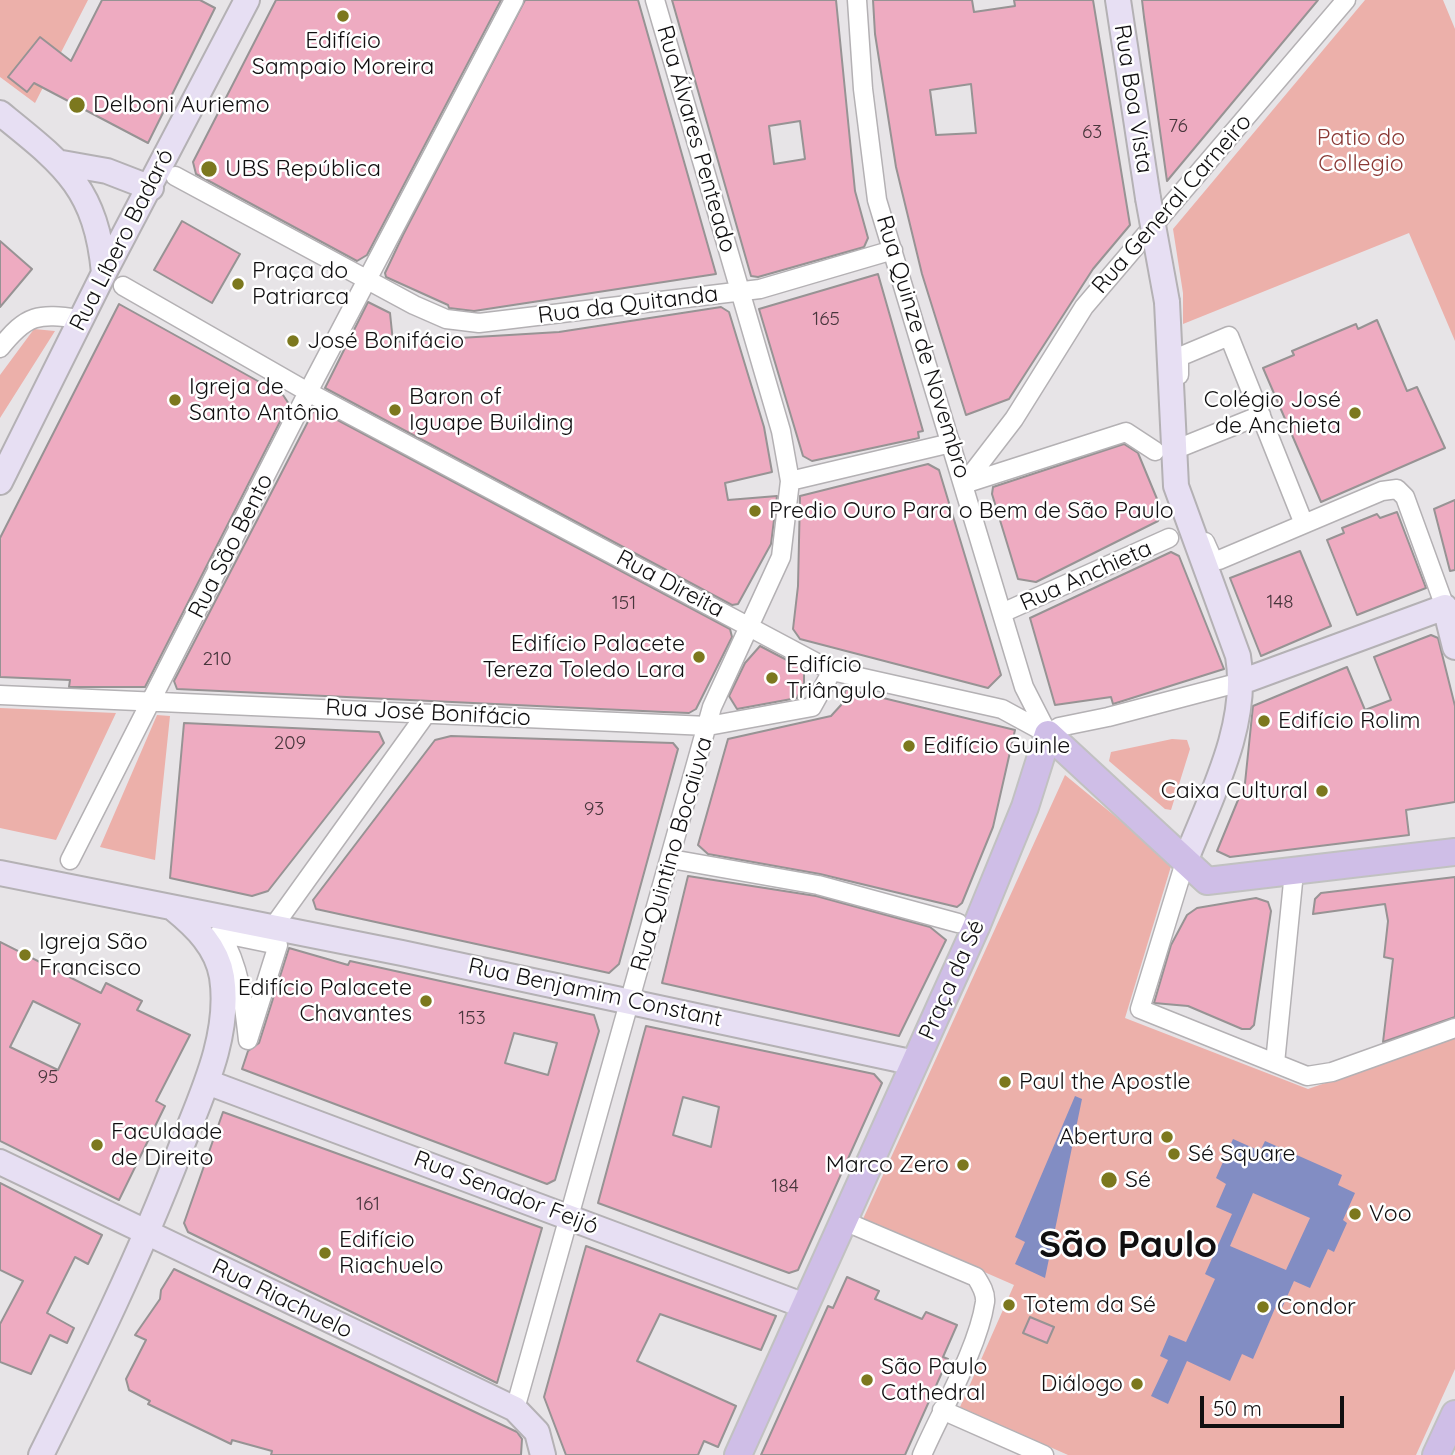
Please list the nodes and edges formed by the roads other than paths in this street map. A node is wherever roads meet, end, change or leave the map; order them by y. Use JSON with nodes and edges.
{"nodes":[{"id":1,"x":247,"y":0,"type":"edge"},
{"id":2,"x":514,"y":0,"type":"edge"},
{"id":3,"x":655,"y":0,"type":"edge"},
{"id":4,"x":857,"y":0,"type":"edge"},
{"id":5,"x":1118,"y":0,"type":"edge"},
{"id":6,"x":1346,"y":0,"type":"edge"},
{"id":7,"x":0,"y":113,"type":"edge"},
{"id":8,"x":60,"y":162,"type":"junction"},
{"id":9,"x":175,"y":176,"type":"dead end"},
{"id":10,"x":151,"y":188,"type":"junction"},
{"id":11,"x":893,"y":250,"type":"junction"},
{"id":12,"x":113,"y":280,"type":"junction"},
{"id":13,"x":366,"y":280,"type":"junction"},
{"id":14,"x":741,"y":291,"type":"junction"},
{"id":15,"x":80,"y":319,"type":"junction"},
{"id":16,"x":0,"y":348,"type":"edge"},
{"id":17,"x":308,"y":392,"type":"junction"},
{"id":18,"x":1261,"y":415,"type":"junction"},
{"id":19,"x":951,"y":443,"type":"junction"},
{"id":20,"x":1184,"y":446,"type":"dead end"},
{"id":21,"x":1155,"y":451,"type":"dead end"},
{"id":22,"x":790,"y":481,"type":"junction"},
{"id":23,"x":0,"y":482,"type":"edge"},
{"id":24,"x":964,"y":484,"type":"junction"},
{"id":25,"x":1304,"y":524,"type":"junction"},
{"id":26,"x":1170,"y":538,"type":"dead end"},
{"id":27,"x":1445,"y":607,"type":"junction"},
{"id":28,"x":1002,"y":613,"type":"junction"},
{"id":29,"x":749,"y":626,"type":"junction"},
{"id":30,"x":1455,"y":647,"type":"edge"},
{"id":31,"x":832,"y":671,"type":"junction"},
{"id":32,"x":1241,"y":682,"type":"junction"},
{"id":33,"x":0,"y":695,"type":"edge"},
{"id":34,"x":153,"y":700,"type":"junction"},
{"id":35,"x":426,"y":714,"type":"junction"},
{"id":36,"x":708,"y":726,"type":"junction"},
{"id":37,"x":1048,"y":734,"type":"junction"},
{"id":38,"x":1455,"y":852,"type":"edge"},
{"id":39,"x":671,"y":859,"type":"junction"},
{"id":40,"x":70,"y":860,"type":"dead end"},
{"id":41,"x":1185,"y":862,"type":"junction"},
{"id":42,"x":0,"y":873,"type":"edge"},
{"id":43,"x":1294,"y":873,"type":"junction"},
{"id":44,"x":170,"y":907,"type":"junction"},
{"id":45,"x":958,"y":923,"type":"dead end"},
{"id":46,"x":273,"y":927,"type":"junction"},
{"id":47,"x":220,"y":933,"type":"joint"},
{"id":48,"x":631,"y":1000,"type":"junction"},
{"id":49,"x":1455,"y":1028,"type":"edge"},
{"id":50,"x":915,"y":1063,"type":"junction"},
{"id":51,"x":1275,"y":1063,"type":"junction"},
{"id":52,"x":207,"y":1082,"type":"junction"},
{"id":53,"x":0,"y":1162,"type":"edge"},
{"id":54,"x":570,"y":1217,"type":"junction"},
{"id":55,"x":844,"y":1221,"type":"junction"},
{"id":56,"x":147,"y":1235,"type":"junction"},
{"id":57,"x":805,"y":1306,"type":"junction"},
{"id":58,"x":515,"y":1409,"type":"junction"},
{"id":59,"x":942,"y":1410,"type":"junction"},
{"id":60,"x":1455,"y":1414,"type":"edge"},
{"id":61,"x":41,"y":1455,"type":"edge"},
{"id":62,"x":543,"y":1455,"type":"edge"},
{"id":63,"x":738,"y":1455,"type":"edge"},
{"id":64,"x":922,"y":1455,"type":"edge"},
{"id":65,"x":1044,"y":1455,"type":"edge"},
{"id":66,"x":1436,"y":1455,"type":"edge"}],
"edges":[{"from":1,"to":10,"type":"main road","name":"Rua Líbero Badaró"},
{"from":2,"to":13,"type":"street"},
{"from":3,"to":14,"type":"street","name":"Rua Álvares Penteado"},
{"from":4,"to":11,"type":"street","name":"Rua Quinze de Novembro"},
{"from":5,"to":32,"type":"main road","name":"Rua Boa Vista","bridge":true},
{"from":6,"to":24,"type":"street","name":"Rua General Carneiro"},
{"from":7,"to":8,"type":"main road"},
{"from":8,"to":10,"type":"main road"},
{"from":8,"to":12,"type":"main road"},
{"from":9,"to":13,"type":"street"},
{"from":10,"to":12,"type":"main road","name":"Rua Líbero Badaró"},
{"from":11,"to":14,"type":"street","name":"Rua da Quitanda"},
{"from":11,"to":19,"type":"street","name":"Rua Quinze de Novembro"},
{"from":12,"to":15,"type":"main road","name":"Rua Líbero Badaró"},
{"from":12,"to":17,"type":"street"},
{"from":13,"to":14,"type":"street","name":"Rua da Quitanda"},
{"from":13,"to":17,"type":"street"},
{"from":14,"to":22,"type":"street","name":"Rua Álvares Penteado"},
{"from":15,"to":16,"type":"street"},
{"from":15,"to":23,"type":"main road","name":"Rua Líbero Badaró"},
{"from":17,"to":29,"type":"street","name":"Rua Direita"},
{"from":17,"to":34,"type":"street","name":"Rua São Bento"},
{"from":18,"to":20,"type":"street"},
{"from":18,"to":25,"type":"street"},
{"from":18,"to":25,"type":"street"},
{"from":19,"to":22,"type":"street"},
{"from":19,"to":24,"type":"street","name":"Rua Quinze de Novembro"},
{"from":21,"to":24,"type":"street"},
{"from":22,"to":29,"type":"street","name":"Rua Quintino Bocaiuva"},
{"from":24,"to":28,"type":"street","name":"Rua Quinze de Novembro"},
{"from":25,"to":27,"type":"street"},
{"from":26,"to":28,"type":"street","name":"Rua Anchieta"},
{"from":27,"to":30,"type":"main road"},
{"from":27,"to":32,"type":"main road"},
{"from":28,"to":37,"type":"street","name":"Rua Quinze de Novembro"},
{"from":29,"to":31,"type":"street","name":"Rua Direita"},
{"from":29,"to":36,"type":"street","name":"Rua Quintino Bocaiuva"},
{"from":31,"to":36,"type":"street","name":"Rua José Bonifácio"},
{"from":31,"to":37,"type":"street","name":"Rua Direita"},
{"from":32,"to":37,"type":"street"},
{"from":32,"to":41,"type":"main road"},
{"from":33,"to":34,"type":"street","name":"Rua José Bonifácio"},
{"from":34,"to":35,"type":"street","name":"Rua José Bonifácio"},
{"from":34,"to":40,"type":"street","name":"Rua São Bento"},
{"from":35,"to":36,"type":"street","name":"Rua José Bonifácio"},
{"from":35,"to":46,"type":"street"},
{"from":36,"to":39,"type":"street","name":"Rua Quintino Bocaiuva"},
{"from":37,"to":41,"type":"main road"},
{"from":37,"to":50,"type":"main road","name":"Praça da Sé"},
{"from":38,"to":43,"type":"main road"},
{"from":39,"to":45,"type":"street"},
{"from":39,"to":48,"type":"street","name":"Rua Quintino Bocaiuva"},
{"from":41,"to":43,"type":"main road"},
{"from":41,"to":51,"type":"street"},
{"from":42,"to":44,"type":"main road","name":"Rua Benjamim Constant"},
{"from":43,"to":51,"type":"street"},
{"from":44,"to":46,"type":"main road","name":"Rua Benjamim Constant"},
{"from":44,"to":52,"type":"main road"},
{"from":46,"to":48,"type":"main road","name":"Rua Benjamim Constant"},
{"from":47,"to":47,"type":"street"},
{"from":48,"to":50,"type":"main road","name":"Rua Benjamim Constant"},
{"from":48,"to":54,"type":"street","name":"Rua Quintino Bocaiuva"},
{"from":49,"to":51,"type":"street"},
{"from":50,"to":55,"type":"main road","name":"Praça da Sé"},
{"from":52,"to":54,"type":"main road","name":"Rua Senador Feijó"},
{"from":52,"to":56,"type":"main road"},
{"from":53,"to":56,"type":"main road","name":"Rua Riachuelo"},
{"from":54,"to":57,"type":"main road","name":"Rua Senador Feijó"},
{"from":54,"to":58,"type":"street","name":"Rua Quintino Bocaiuva"},
{"from":55,"to":57,"type":"main road","name":"Praça da Sé"},
{"from":55,"to":59,"type":"street"},
{"from":56,"to":58,"type":"main road","name":"Rua Riachuelo"},
{"from":56,"to":61,"type":"main road"},
{"from":57,"to":63,"type":"main road","name":"Praça da Sé"},
{"from":58,"to":62,"type":"main road","name":"Rua Riachuelo"},
{"from":59,"to":64,"type":"street"},
{"from":59,"to":65,"type":"street"},
{"from":60,"to":66,"type":"main road"}]}
